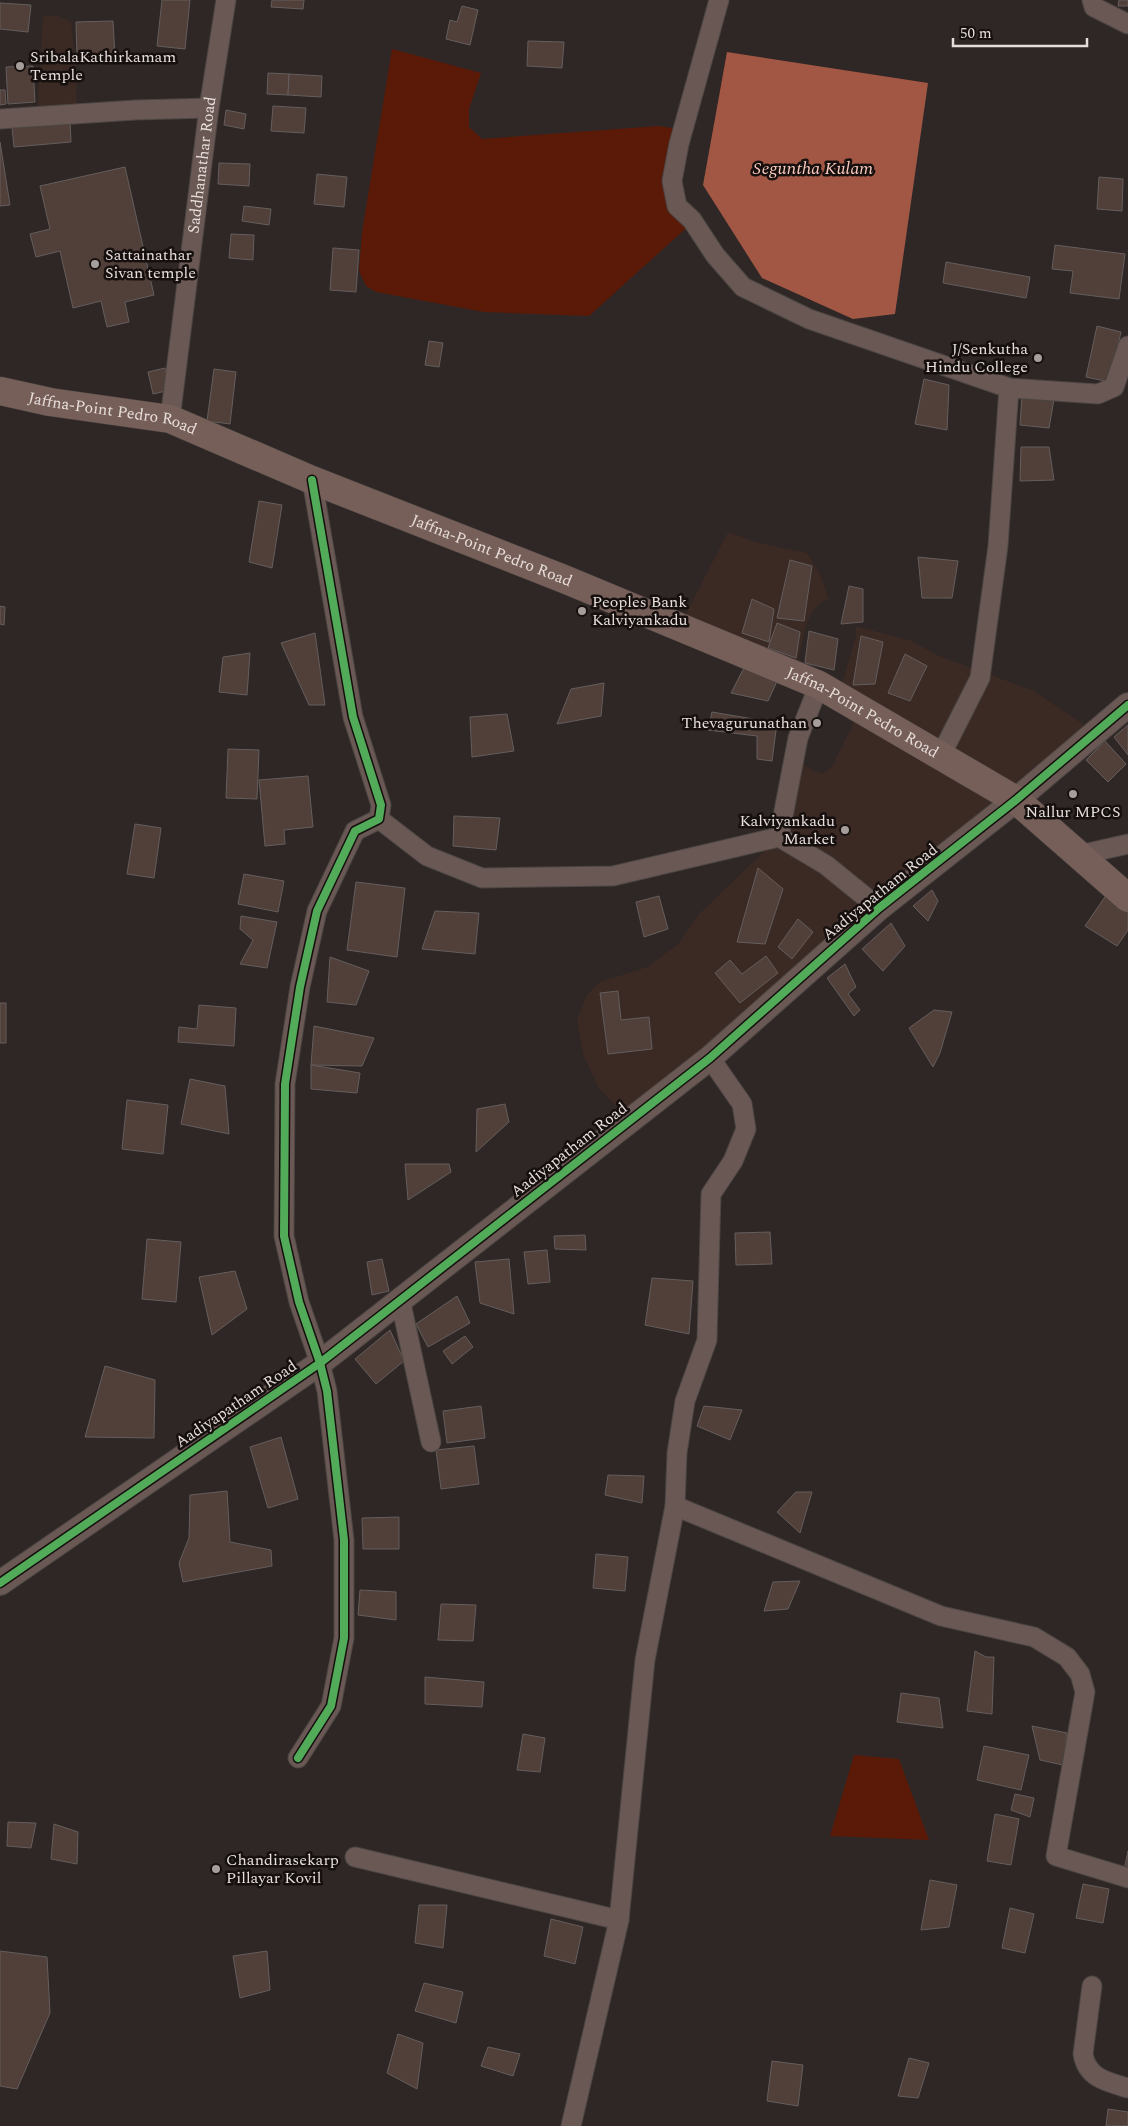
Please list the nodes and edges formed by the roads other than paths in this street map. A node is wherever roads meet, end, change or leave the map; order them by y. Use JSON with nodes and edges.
{"nodes":[{"id":1,"x":226,"y":0,"type":"edge"},
{"id":2,"x":719,"y":0,"type":"edge"},
{"id":3,"x":1092,"y":0,"type":"edge"},
{"id":4,"x":1128,"y":24,"type":"edge"},
{"id":5,"x":209,"y":108,"type":"junction"},
{"id":6,"x":0,"y":119,"type":"edge"},
{"id":7,"x":1128,"y":346,"type":"edge"},
{"id":8,"x":1009,"y":388,"type":"junction"},
{"id":9,"x":0,"y":391,"type":"edge"},
{"id":10,"x":170,"y":419,"type":"junction"},
{"id":11,"x":312,"y":480,"type":"junction"},
{"id":12,"x":819,"y":686,"type":"junction"},
{"id":13,"x":1128,"y":705,"type":"edge"},
{"id":14,"x":940,"y":757,"type":"junction"},
{"id":15,"x":1016,"y":800,"type":"junction"},
{"id":16,"x":379,"y":819,"type":"junction"},
{"id":17,"x":779,"y":837,"type":"junction"},
{"id":18,"x":1128,"y":844,"type":"edge"},
{"id":19,"x":1079,"y":855,"type":"junction"},
{"id":20,"x":1128,"y":898,"type":"edge"},
{"id":21,"x":879,"y":908,"type":"junction"},
{"id":22,"x":710,"y":1058,"type":"junction"},
{"id":23,"x":400,"y":1299,"type":"junction"},
{"id":24,"x":320,"y":1363,"type":"junction"},
{"id":25,"x":431,"y":1442,"type":"dead end"},
{"id":26,"x":675,"y":1506,"type":"junction"},
{"id":27,"x":0,"y":1583,"type":"edge"},
{"id":28,"x":298,"y":1758,"type":"dead end"},
{"id":29,"x":355,"y":1858,"type":"dead end"},
{"id":30,"x":1128,"y":1878,"type":"edge"},
{"id":31,"x":619,"y":1920,"type":"junction"},
{"id":32,"x":1092,"y":1986,"type":"dead end"},
{"id":33,"x":1128,"y":2088,"type":"edge"},
{"id":34,"x":571,"y":2126,"type":"edge"}],
"edges":[{"from":1,"to":5,"type":"street","name":"Saddhanathar Road"},
{"from":2,"to":8,"type":"street"},
{"from":3,"to":4,"type":"street"},
{"from":5,"to":6,"type":"street"},
{"from":5,"to":10,"type":"street","name":"Saddhanathar Road"},
{"from":7,"to":8,"type":"street"},
{"from":8,"to":14,"type":"street"},
{"from":9,"to":10,"type":"main road","name":"Jaffna-Point Pedro Road"},
{"from":10,"to":11,"type":"main road","name":"Jaffna-Point Pedro Road"},
{"from":11,"to":12,"type":"main road","name":"Jaffna-Point Pedro Road"},
{"from":11,"to":16,"type":"street"},
{"from":12,"to":14,"type":"main road","name":"Jaffna-Point Pedro Road"},
{"from":12,"to":17,"type":"street"},
{"from":13,"to":15,"type":"street","name":"Aadiyapatham Road"},
{"from":14,"to":15,"type":"main road","name":"Jaffna-Point Pedro Road"},
{"from":15,"to":19,"type":"main road","name":"Jaffna-Point Pedro Road"},
{"from":15,"to":21,"type":"street","name":"Aadiyapatham Road"},
{"from":16,"to":17,"type":"street"},
{"from":16,"to":24,"type":"street"},
{"from":17,"to":21,"type":"street"},
{"from":18,"to":19,"type":"street"},
{"from":19,"to":20,"type":"main road","name":"Jaffna-Point Pedro Road"},
{"from":21,"to":22,"type":"street","name":"Aadiyapatham Road"},
{"from":22,"to":23,"type":"street","name":"Aadiyapatham Road"},
{"from":22,"to":26,"type":"street"},
{"from":23,"to":24,"type":"street","name":"Aadiyapatham Road"},
{"from":23,"to":25,"type":"street"},
{"from":24,"to":27,"type":"street","name":"Aadiyapatham Road"},
{"from":24,"to":28,"type":"street"},
{"from":26,"to":30,"type":"street"},
{"from":26,"to":31,"type":"street"},
{"from":29,"to":31,"type":"street"},
{"from":31,"to":34,"type":"street"},
{"from":32,"to":33,"type":"street"}]}
